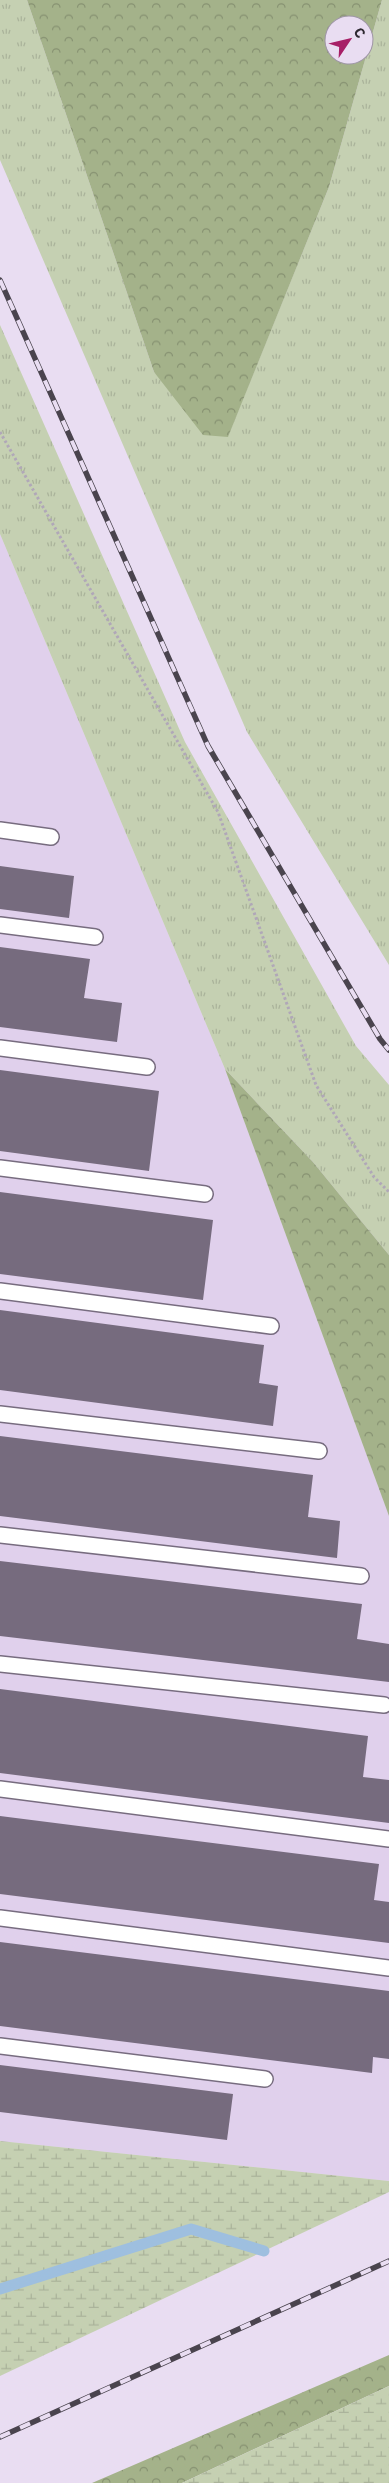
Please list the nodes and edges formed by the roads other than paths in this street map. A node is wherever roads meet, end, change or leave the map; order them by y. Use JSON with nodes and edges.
{"nodes":[{"id":1,"x":0,"y":830,"type":"edge"},
{"id":2,"x":51,"y":837,"type":"dead end"},
{"id":3,"x":0,"y":925,"type":"edge"},
{"id":4,"x":95,"y":937,"type":"dead end"},
{"id":5,"x":0,"y":1048,"type":"edge"},
{"id":6,"x":148,"y":1068,"type":"dead end"},
{"id":7,"x":0,"y":1168,"type":"edge"},
{"id":8,"x":205,"y":1194,"type":"dead end"},
{"id":9,"x":0,"y":1292,"type":"edge"},
{"id":10,"x":271,"y":1326,"type":"dead end"},
{"id":11,"x":0,"y":1414,"type":"edge"},
{"id":12,"x":319,"y":1451,"type":"dead end"},
{"id":13,"x":0,"y":1535,"type":"edge"},
{"id":14,"x":361,"y":1576,"type":"dead end"},
{"id":15,"x":0,"y":1664,"type":"edge"},
{"id":16,"x":384,"y":1705,"type":"dead end"},
{"id":17,"x":0,"y":1789,"type":"edge"},
{"id":18,"x":389,"y":1839,"type":"edge"},
{"id":19,"x":0,"y":1918,"type":"edge"},
{"id":20,"x":389,"y":1968,"type":"edge"},
{"id":21,"x":0,"y":2046,"type":"edge"},
{"id":22,"x":265,"y":2080,"type":"dead end"}],
"edges":[{"from":1,"to":2,"type":"lane"},
{"from":3,"to":4,"type":"lane"},
{"from":5,"to":6,"type":"lane"},
{"from":7,"to":8,"type":"lane"},
{"from":9,"to":10,"type":"lane"},
{"from":11,"to":12,"type":"lane"},
{"from":13,"to":14,"type":"lane"},
{"from":15,"to":16,"type":"lane"},
{"from":17,"to":18,"type":"lane"},
{"from":19,"to":20,"type":"lane"},
{"from":21,"to":22,"type":"lane"}]}
